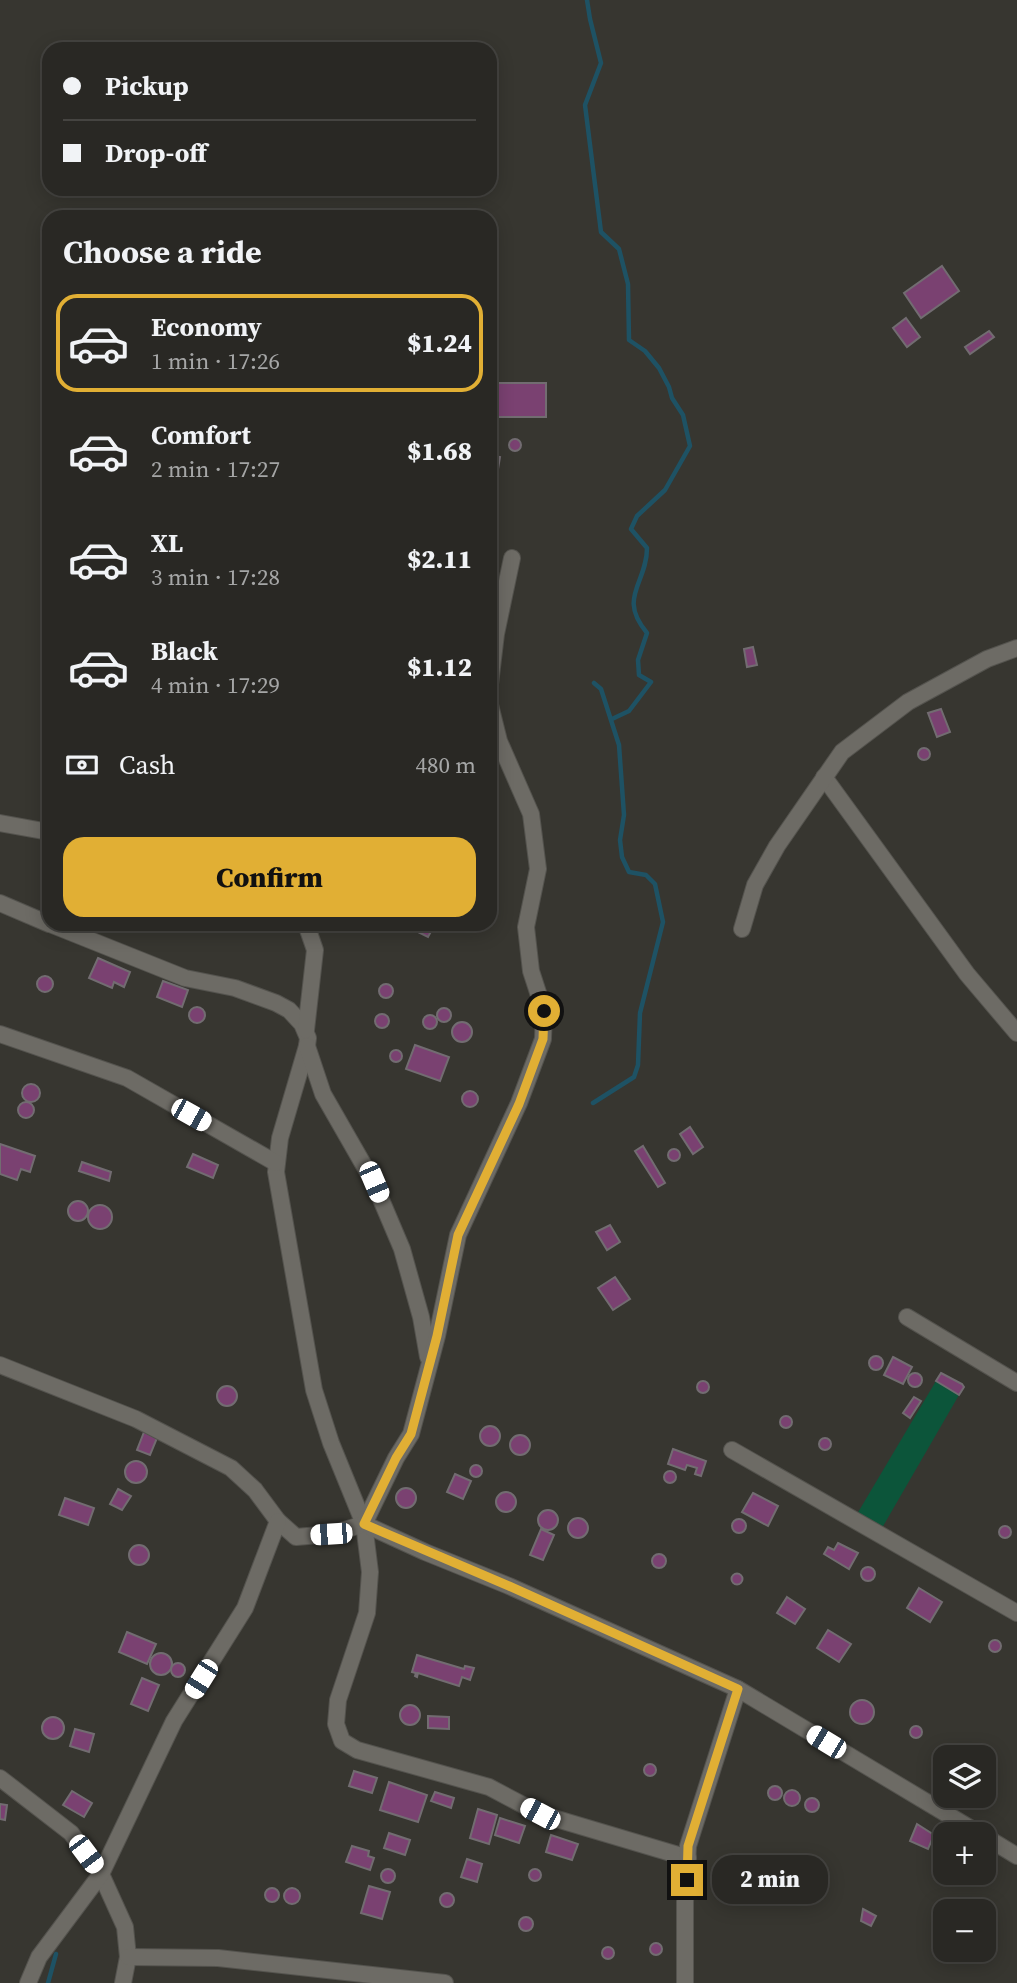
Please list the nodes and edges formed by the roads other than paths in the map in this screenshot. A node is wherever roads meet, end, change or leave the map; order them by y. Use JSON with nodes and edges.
{"nodes":[{"id":1,"x":512,"y":558,"type":"dead end"},
{"id":2,"x":497,"y":629,"type":"edge"},
{"id":3,"x":1017,"y":648,"type":"edge"},
{"id":4,"x":497,"y":733,"type":"edge"},
{"id":5,"x":824,"y":778,"type":"junction"},
{"id":6,"x":0,"y":823,"type":"edge"},
{"id":7,"x":42,"y":831,"type":"edge"},
{"id":8,"x":0,"y":903,"type":"edge"},
{"id":9,"x":42,"y":921,"type":"edge"},
{"id":10,"x":742,"y":929,"type":"dead end"},
{"id":11,"x":68,"y":931,"type":"edge"},
{"id":12,"x":308,"y":931,"type":"edge"},
{"id":13,"x":1017,"y":1032,"type":"edge"},
{"id":14,"x":0,"y":1034,"type":"edge"},
{"id":15,"x":306,"y":1038,"type":"junction"},
{"id":16,"x":276,"y":1163,"type":"junction"},
{"id":17,"x":907,"y":1317,"type":"dead end"},
{"id":18,"x":0,"y":1365,"type":"edge"},
{"id":19,"x":429,"y":1365,"type":"junction"},
{"id":20,"x":1017,"y":1383,"type":"edge"},
{"id":21,"x":732,"y":1450,"type":"dead end"},
{"id":22,"x":278,"y":1521,"type":"junction"},
{"id":23,"x":364,"y":1524,"type":"junction"},
{"id":24,"x":1017,"y":1613,"type":"edge"},
{"id":25,"x":738,"y":1689,"type":"junction"},
{"id":26,"x":0,"y":1778,"type":"edge"},
{"id":27,"x":960,"y":1822,"type":"edge"},
{"id":28,"x":996,"y":1843,"type":"edge"},
{"id":29,"x":1017,"y":1856,"type":"edge"},
{"id":30,"x":688,"y":1858,"type":"junction"},
{"id":31,"x":101,"y":1874,"type":"junction"},
{"id":32,"x":128,"y":1957,"type":"junction"},
{"id":33,"x":29,"y":1983,"type":"edge"},
{"id":34,"x":123,"y":1983,"type":"edge"},
{"id":35,"x":444,"y":1983,"type":"edge"},
{"id":36,"x":685,"y":1983,"type":"edge"}],
"edges":[{"from":1,"to":2,"type":"street"},
{"from":3,"to":5,"type":"street"},
{"from":4,"to":19,"type":"street"},
{"from":5,"to":10,"type":"street"},
{"from":5,"to":13,"type":"street"},
{"from":6,"to":7,"type":"street"},
{"from":8,"to":9,"type":"street"},
{"from":11,"to":15,"type":"street"},
{"from":12,"to":15,"type":"street"},
{"from":14,"to":16,"type":"street"},
{"from":15,"to":16,"type":"street"},
{"from":15,"to":19,"type":"street"},
{"from":16,"to":23,"type":"street"},
{"from":17,"to":20,"type":"street"},
{"from":18,"to":22,"type":"street"},
{"from":19,"to":23,"type":"street"},
{"from":21,"to":24,"type":"street"},
{"from":22,"to":23,"type":"street"},
{"from":22,"to":31,"type":"street"},
{"from":23,"to":25,"type":"street"},
{"from":23,"to":30,"type":"street"},
{"from":25,"to":27,"type":"street"},
{"from":25,"to":30,"type":"street"},
{"from":26,"to":31,"type":"street"},
{"from":28,"to":29,"type":"street"},
{"from":30,"to":36,"type":"street"},
{"from":31,"to":32,"type":"street"},
{"from":31,"to":33,"type":"street"},
{"from":32,"to":34,"type":"street"},
{"from":32,"to":35,"type":"street"}]}
